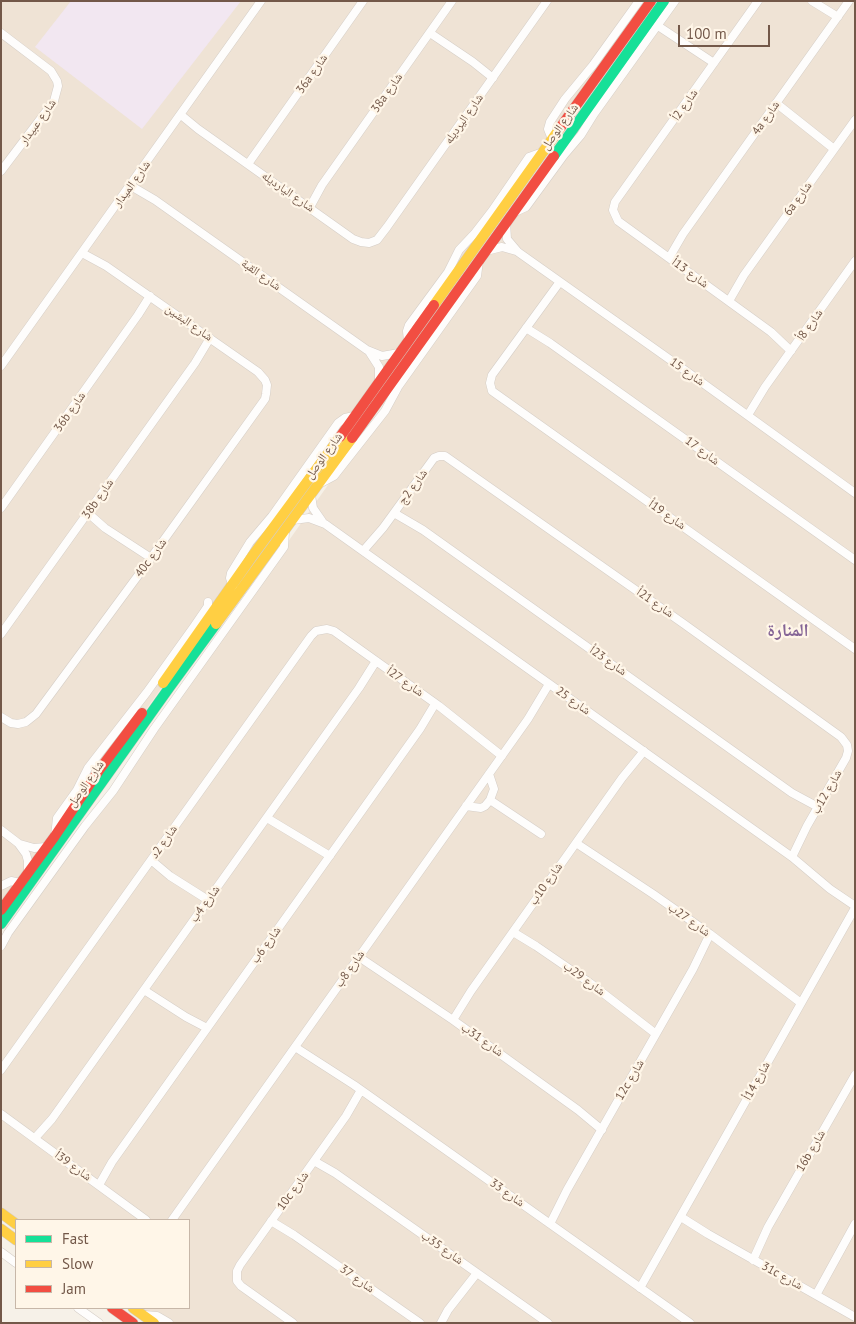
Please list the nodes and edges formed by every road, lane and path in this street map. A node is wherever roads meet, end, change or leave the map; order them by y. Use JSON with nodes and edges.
{"nodes":[{"id":1,"x":261,"y":1,"type":"edge"},
{"id":2,"x":363,"y":1,"type":"edge"},
{"id":3,"x":452,"y":1,"type":"edge"},
{"id":4,"x":548,"y":1,"type":"edge"},
{"id":5,"x":639,"y":1,"type":"edge"},
{"id":6,"x":650,"y":1,"type":"edge"},
{"id":7,"x":664,"y":1,"type":"edge"},
{"id":8,"x":675,"y":1,"type":"edge"},
{"id":9,"x":758,"y":1,"type":"edge"},
{"id":10,"x":849,"y":1,"type":"edge"},
{"id":11,"x":814,"y":3,"type":"edge"},
{"id":12,"x":836,"y":20,"type":"junction"},
{"id":13,"x":658,"y":26,"type":"junction"},
{"id":14,"x":431,"y":31,"type":"junction"},
{"id":15,"x":1,"y":33,"type":"edge"},
{"id":16,"x":714,"y":64,"type":"junction"},
{"id":17,"x":494,"y":76,"type":"junction"},
{"id":18,"x":775,"y":105,"type":"junction"},
{"id":19,"x":180,"y":117,"type":"junction"},
{"id":20,"x":855,"y":120,"type":"edge"},
{"id":21,"x":552,"y":139,"type":"junction"},
{"id":22,"x":835,"y":147,"type":"junction"},
{"id":23,"x":246,"y":163,"type":"junction"},
{"id":24,"x":2,"y":168,"type":"edge"},
{"id":25,"x":132,"y":183,"type":"junction"},
{"id":26,"x":308,"y":205,"type":"junction"},
{"id":27,"x":613,"y":210,"type":"joint"},
{"id":28,"x":512,"y":213,"type":"junction"},
{"id":29,"x":506,"y":223,"type":"junction"},
{"id":30,"x":380,"y":237,"type":"joint"},
{"id":31,"x":84,"y":250,"type":"junction"},
{"id":32,"x":486,"y":251,"type":"junction"},
{"id":33,"x":518,"y":252,"type":"junction"},
{"id":34,"x":667,"y":256,"type":"junction"},
{"id":35,"x":855,"y":261,"type":"edge"},
{"id":36,"x":558,"y":281,"type":"junction"},
{"id":37,"x":152,"y":298,"type":"junction"},
{"id":38,"x":727,"y":300,"type":"junction"},
{"id":39,"x":529,"y":323,"type":"junction"},
{"id":40,"x":212,"y":340,"type":"junction"},
{"id":41,"x":793,"y":348,"type":"junction"},
{"id":42,"x":367,"y":350,"type":"junction"},
{"id":43,"x":399,"y":353,"type":"junction"},
{"id":44,"x":1,"y":366,"type":"edge"},
{"id":45,"x":379,"y":381,"type":"junction"},
{"id":46,"x":267,"y":385,"type":"joint"},
{"id":47,"x":746,"y":413,"type":"junction"},
{"id":48,"x":448,"y":457,"type":"joint"},
{"id":49,"x":855,"y":493,"type":"edge"},
{"id":50,"x":312,"y":495,"type":"junction"},
{"id":51,"x":1,"y":508,"type":"edge"},
{"id":52,"x":396,"y":511,"type":"junction"},
{"id":53,"x":86,"y":515,"type":"junction"},
{"id":54,"x":293,"y":520,"type":"junction"},
{"id":55,"x":325,"y":524,"type":"junction"},
{"id":56,"x":285,"y":532,"type":"junction"},
{"id":57,"x":366,"y":553,"type":"junction"},
{"id":58,"x":149,"y":560,"type":"junction"},
{"id":59,"x":855,"y":560,"type":"edge"},
{"id":60,"x":208,"y":602,"type":"dead end"},
{"id":61,"x":207,"y":622,"type":"junction"},
{"id":62,"x":194,"y":624,"type":"junction"},
{"id":63,"x":334,"y":631,"type":"joint"},
{"id":64,"x":1,"y":634,"type":"edge"},
{"id":65,"x":855,"y":650,"type":"edge"},
{"id":66,"x":378,"y":663,"type":"junction"},
{"id":67,"x":551,"y":686,"type":"junction"},
{"id":68,"x":437,"y":705,"type":"junction"},
{"id":69,"x":1,"y":717,"type":"edge"},
{"id":70,"x":641,"y":750,"type":"junction"},
{"id":71,"x":503,"y":754,"type":"junction"},
{"id":72,"x":846,"y":758,"type":"joint"},
{"id":73,"x":489,"y":774,"type":"junction"},
{"id":74,"x":490,"y":800,"type":"junction"},
{"id":75,"x":466,"y":806,"type":"junction"},
{"id":76,"x":816,"y":810,"type":"junction"},
{"id":77,"x":268,"y":816,"type":"junction"},
{"id":78,"x":1,"y":830,"type":"edge"},
{"id":79,"x":541,"y":834,"type":"dead end"},
{"id":80,"x":55,"y":836,"type":"junction"},
{"id":81,"x":577,"y":841,"type":"junction"},
{"id":82,"x":18,"y":843,"type":"junction"},
{"id":83,"x":46,"y":847,"type":"junction"},
{"id":84,"x":790,"y":856,"type":"junction"},
{"id":85,"x":328,"y":858,"type":"junction"},
{"id":86,"x":150,"y":862,"type":"junction"},
{"id":87,"x":28,"y":873,"type":"junction"},
{"id":88,"x":821,"y":880,"type":"junction"},
{"id":89,"x":20,"y":883,"type":"junction"},
{"id":90,"x":1,"y":886,"type":"edge"},
{"id":91,"x":855,"y":900,"type":"edge"},
{"id":92,"x":206,"y":902,"type":"junction"},
{"id":93,"x":855,"y":907,"type":"edge"},
{"id":94,"x":1,"y":910,"type":"edge"},
{"id":95,"x":1,"y":924,"type":"edge"},
{"id":96,"x":514,"y":930,"type":"junction"},
{"id":97,"x":712,"y":936,"type":"junction"},
{"id":98,"x":1,"y":946,"type":"edge"},
{"id":99,"x":360,"y":955,"type":"junction"},
{"id":100,"x":145,"y":988,"type":"junction"},
{"id":101,"x":802,"y":1001,"type":"junction"},
{"id":102,"x":451,"y":1018,"type":"junction"},
{"id":103,"x":205,"y":1030,"type":"junction"},
{"id":104,"x":658,"y":1031,"type":"junction"},
{"id":105,"x":296,"y":1045,"type":"junction"},
{"id":106,"x":1,"y":1070,"type":"edge"},
{"id":107,"x":855,"y":1075,"type":"edge"},
{"id":108,"x":363,"y":1092,"type":"junction"},
{"id":109,"x":1,"y":1114,"type":"edge"},
{"id":110,"x":604,"y":1127,"type":"junction"},
{"id":111,"x":38,"y":1140,"type":"junction"},
{"id":112,"x":315,"y":1159,"type":"junction"},
{"id":113,"x":97,"y":1183,"type":"junction"},
{"id":114,"x":1,"y":1213,"type":"edge"},
{"id":115,"x":146,"y":1219,"type":"edge"},
{"id":116,"x":173,"y":1219,"type":"edge"},
{"id":117,"x":272,"y":1219,"type":"junction"},
{"id":118,"x":679,"y":1219,"type":"junction"},
{"id":119,"x":548,"y":1222,"type":"junction"},
{"id":120,"x":15,"y":1223,"type":"edge"},
{"id":121,"x":855,"y":1224,"type":"edge"},
{"id":122,"x":1,"y":1229,"type":"edge"},
{"id":123,"x":15,"y":1239,"type":"edge"},
{"id":124,"x":1,"y":1252,"type":"edge"},
{"id":125,"x":751,"y":1258,"type":"junction"},
{"id":126,"x":15,"y":1262,"type":"edge"},
{"id":127,"x":475,"y":1271,"type":"junction"},
{"id":128,"x":638,"y":1286,"type":"junction"},
{"id":129,"x":814,"y":1294,"type":"junction"},
{"id":130,"x":79,"y":1309,"type":"edge"},
{"id":131,"x":113,"y":1309,"type":"edge"},
{"id":132,"x":135,"y":1309,"type":"edge"},
{"id":133,"x":448,"y":1310,"type":"junction"},
{"id":134,"x":144,"y":1315,"type":"junction"},
{"id":135,"x":855,"y":1317,"type":"edge"},
{"id":136,"x":87,"y":1319,"type":"edge"},
{"id":137,"x":99,"y":1323,"type":"edge"},
{"id":138,"x":133,"y":1323,"type":"edge"},
{"id":139,"x":154,"y":1323,"type":"edge"},
{"id":140,"x":168,"y":1323,"type":"edge"},
{"id":141,"x":293,"y":1323,"type":"edge"},
{"id":142,"x":420,"y":1323,"type":"edge"},
{"id":143,"x":436,"y":1323,"type":"edge"},
{"id":144,"x":441,"y":1323,"type":"edge"},
{"id":145,"x":548,"y":1323,"type":"edge"},
{"id":146,"x":690,"y":1323,"type":"edge"}],
"edges":[{"from":1,"to":19,"type":"street","name":"شارع الميدار"},
{"from":2,"to":23,"type":"street","name":"36a شارع"},
{"from":3,"to":14,"type":"street","name":"38a شارع"},
{"from":4,"to":17,"type":"street","name":"شارع اليرديله"},
{"from":5,"to":21,"type":"street"},
{"from":6,"to":21,"type":"main road","name":"شارع الوصل"},
{"from":7,"to":28,"type":"main road","name":"شارع الوصل"},
{"from":8,"to":13,"type":"street"},
{"from":9,"to":16,"type":"street","name":"شارع 2أ"},
{"from":10,"to":12,"type":"street","name":"4a شارع"},
{"from":11,"to":12,"type":"street"},
{"from":12,"to":18,"type":"street","name":"4a شارع"},
{"from":13,"to":16,"type":"street"},
{"from":13,"to":28,"type":"street"},
{"from":14,"to":17,"type":"street"},
{"from":14,"to":26,"type":"street","name":"38a شارع"},
{"from":15,"to":24,"type":"street","name":"شارع عبيدار"},
{"from":16,"to":27,"type":"street","name":"شارع 2أ"},
{"from":17,"to":30,"type":"street","name":"شارع اليرديله"},
{"from":18,"to":22,"type":"street"},
{"from":18,"to":34,"type":"street","name":"4a شارع"},
{"from":19,"to":23,"type":"street","name":"شارع اليارديله"},
{"from":19,"to":25,"type":"street","name":"شارع الميدار"},
{"from":20,"to":22,"type":"street","name":"6a شارع"},
{"from":21,"to":43,"type":"main road","name":"شارع الوصل"},
{"from":22,"to":38,"type":"street","name":"6a شارع"},
{"from":23,"to":26,"type":"street","name":"شارع اليارديله"},
{"from":25,"to":31,"type":"street","name":"شارع الميدار"},
{"from":25,"to":42,"type":"street","name":"شارع القبة"},
{"from":26,"to":30,"type":"street","name":"شارع اليارديله"},
{"from":27,"to":34,"type":"street","name":"شارع 13أ"},
{"from":28,"to":29,"type":"main road","name":"شارع الوصل"},
{"from":29,"to":32,"type":"main road","name":"شارع الوصل"},
{"from":29,"to":33,"type":"street","name":"شارع 15"},
{"from":31,"to":37,"type":"street","name":"شارع البشين"},
{"from":31,"to":44,"type":"street","name":"شارع الميدار"},
{"from":32,"to":33,"type":"street","name":"شارع 15"},
{"from":32,"to":50,"type":"main road","name":"شارع الوصل"},
{"from":33,"to":36,"type":"street","name":"شارع 15"},
{"from":34,"to":38,"type":"street","name":"شارع 13أ"},
{"from":35,"to":41,"type":"street","name":"شارع 8أ"},
{"from":36,"to":39,"type":"street"},
{"from":36,"to":47,"type":"street","name":"شارع 15"},
{"from":37,"to":40,"type":"street","name":"شارع البشين"},
{"from":37,"to":51,"type":"street","name":"36b شارع"},
{"from":38,"to":41,"type":"street","name":"شارع 13أ"},
{"from":39,"to":59,"type":"street","name":"شارع 17"},
{"from":39,"to":65,"type":"street","name":"شارع 19أ"},
{"from":40,"to":46,"type":"street","name":"شارع البشين"},
{"from":40,"to":53,"type":"street","name":"38b شارع"},
{"from":41,"to":47,"type":"street","name":"شارع 8أ"},
{"from":42,"to":43,"type":"street","name":"شارع القبة"},
{"from":42,"to":45,"type":"street","name":"شارع القبة"},
{"from":43,"to":45,"type":"main road","name":"شارع الوصل"},
{"from":45,"to":61,"type":"main road","name":"شارع الوصل"},
{"from":46,"to":58,"type":"street","name":"40c شارع"},
{"from":47,"to":49,"type":"street","name":"شارع 15"},
{"from":48,"to":52,"type":"street","name":"شارع 2ج"},
{"from":48,"to":72,"type":"street","name":"شارع 21أ"},
{"from":50,"to":54,"type":"main road","name":"شارع الوصل"},
{"from":50,"to":55,"type":"street","name":"شارع 25"},
{"from":52,"to":57,"type":"street","name":"شارع 2ج"},
{"from":52,"to":76,"type":"street","name":"شارع 23أ"},
{"from":53,"to":58,"type":"street"},
{"from":53,"to":64,"type":"street","name":"38b شارع"},
{"from":54,"to":55,"type":"street","name":"شارع 25"},
{"from":54,"to":56,"type":"main road","name":"شارع الوصل"},
{"from":55,"to":57,"type":"street","name":"شارع 25"},
{"from":56,"to":95,"type":"main road","name":"شارع الوصل"},
{"from":56,"to":98,"type":"street"},
{"from":57,"to":67,"type":"street","name":"شارع 25"},
{"from":58,"to":69,"type":"street","name":"40c شارع"},
{"from":60,"to":62,"type":"street"},
{"from":61,"to":62,"type":"street"},
{"from":61,"to":80,"type":"main road","name":"شارع الوصل"},
{"from":62,"to":80,"type":"street"},
{"from":63,"to":66,"type":"street","name":"شارع 27أ"},
{"from":63,"to":86,"type":"street","name":"شارع 2د"},
{"from":66,"to":68,"type":"street","name":"شارع 27أ"},
{"from":66,"to":77,"type":"street","name":"شارع 4ب"},
{"from":67,"to":70,"type":"street","name":"شارع 25"},
{"from":67,"to":71,"type":"street","name":"شارع 8ب"},
{"from":68,"to":71,"type":"street","name":"شارع 27أ"},
{"from":68,"to":85,"type":"street","name":"شارع 6ب"},
{"from":70,"to":81,"type":"street","name":"شارع 10ب"},
{"from":70,"to":84,"type":"street","name":"شارع 25"},
{"from":71,"to":73,"type":"street","name":"شارع 8ب"},
{"from":72,"to":76,"type":"street","name":"شارع 12ب"},
{"from":73,"to":74,"type":"street"},
{"from":73,"to":75,"type":"street","name":"شارع 8ب"},
{"from":74,"to":75,"type":"street"},
{"from":74,"to":79,"type":"street"},
{"from":75,"to":99,"type":"street","name":"شارع 8ب"},
{"from":76,"to":84,"type":"street","name":"شارع 12ب"},
{"from":77,"to":85,"type":"street"},
{"from":77,"to":92,"type":"street","name":"شارع 4ب"},
{"from":78,"to":82,"type":"street"},
{"from":80,"to":83,"type":"main road","name":"شارع الوصل"},
{"from":81,"to":96,"type":"street","name":"شارع 10ب"},
{"from":81,"to":97,"type":"street","name":"شارع 27ب"},
{"from":82,"to":83,"type":"street"},
{"from":82,"to":87,"type":"street"},
{"from":83,"to":87,"type":"main road","name":"شارع الوصل"},
{"from":84,"to":88,"type":"street","name":"شارع 25"},
{"from":85,"to":103,"type":"street","name":"شارع 6ب"},
{"from":86,"to":92,"type":"street"},
{"from":86,"to":106,"type":"street","name":"شارع 2د"},
{"from":87,"to":89,"type":"main road","name":"شارع الوصل"},
{"from":88,"to":91,"type":"street","name":"شارع 25"},
{"from":88,"to":93,"type":"street","name":"شارع 25"},
{"from":89,"to":90,"type":"street"},
{"from":89,"to":94,"type":"main road","name":"شارع الوصل"},
{"from":92,"to":100,"type":"street","name":"شارع 4ب"},
{"from":93,"to":101,"type":"street","name":"شارع 14أ"},
{"from":96,"to":102,"type":"street","name":"شارع 10ب"},
{"from":96,"to":104,"type":"street","name":"شارع 29ب"},
{"from":97,"to":101,"type":"street","name":"شارع 27ب"},
{"from":97,"to":104,"type":"street","name":"12c شارع"},
{"from":99,"to":102,"type":"street","name":"شارع 31ب"},
{"from":99,"to":105,"type":"street","name":"شارع 8ب"},
{"from":100,"to":103,"type":"street"},
{"from":100,"to":111,"type":"street","name":"شارع 4ب"},
{"from":101,"to":118,"type":"street","name":"شارع 14أ"},
{"from":102,"to":110,"type":"street","name":"شارع 31ب"},
{"from":103,"to":113,"type":"street","name":"شارع 6ب"},
{"from":104,"to":110,"type":"street","name":"12c شارع"},
{"from":105,"to":108,"type":"street","name":"شارع 33"},
{"from":105,"to":116,"type":"street","name":"شارع 8ب"},
{"from":107,"to":125,"type":"street","name":"16b شارع"},
{"from":108,"to":112,"type":"street","name":"10c شارع"},
{"from":108,"to":119,"type":"street","name":"شارع 33"},
{"from":109,"to":111,"type":"street","name":"شارع 39أ"},
{"from":110,"to":119,"type":"street","name":"12c شارع"},
{"from":111,"to":113,"type":"street","name":"شارع 39أ"},
{"from":112,"to":117,"type":"street","name":"10c شارع"},
{"from":112,"to":127,"type":"street","name":"شارع 35ب"},
{"from":113,"to":115,"type":"street","name":"شارع 39أ"},
{"from":114,"to":120,"type":"main road"},
{"from":117,"to":141,"type":"street","name":"10c شارع"},
{"from":117,"to":142,"type":"street","name":"شارع 37"},
{"from":118,"to":125,"type":"street","name":"31c شارع"},
{"from":118,"to":128,"type":"street","name":"شارع 14أ"},
{"from":119,"to":128,"type":"street","name":"شارع 33"},
{"from":121,"to":129,"type":"street"},
{"from":122,"to":123,"type":"main road"},
{"from":124,"to":126,"type":"street"},
{"from":125,"to":129,"type":"street","name":"31c شارع"},
{"from":127,"to":133,"type":"street"},
{"from":127,"to":145,"type":"street","name":"شارع 35ب"},
{"from":128,"to":146,"type":"street","name":"شارع 33"},
{"from":129,"to":135,"type":"street","name":"31c شارع"},
{"from":130,"to":136,"type":"street"},
{"from":131,"to":138,"type":"main road"},
{"from":132,"to":134,"type":"main road"},
{"from":133,"to":143,"type":"street"},
{"from":133,"to":144,"type":"street"},
{"from":134,"to":139,"type":"main road"},
{"from":134,"to":140,"type":"street"},
{"from":136,"to":137,"type":"street"}]}
